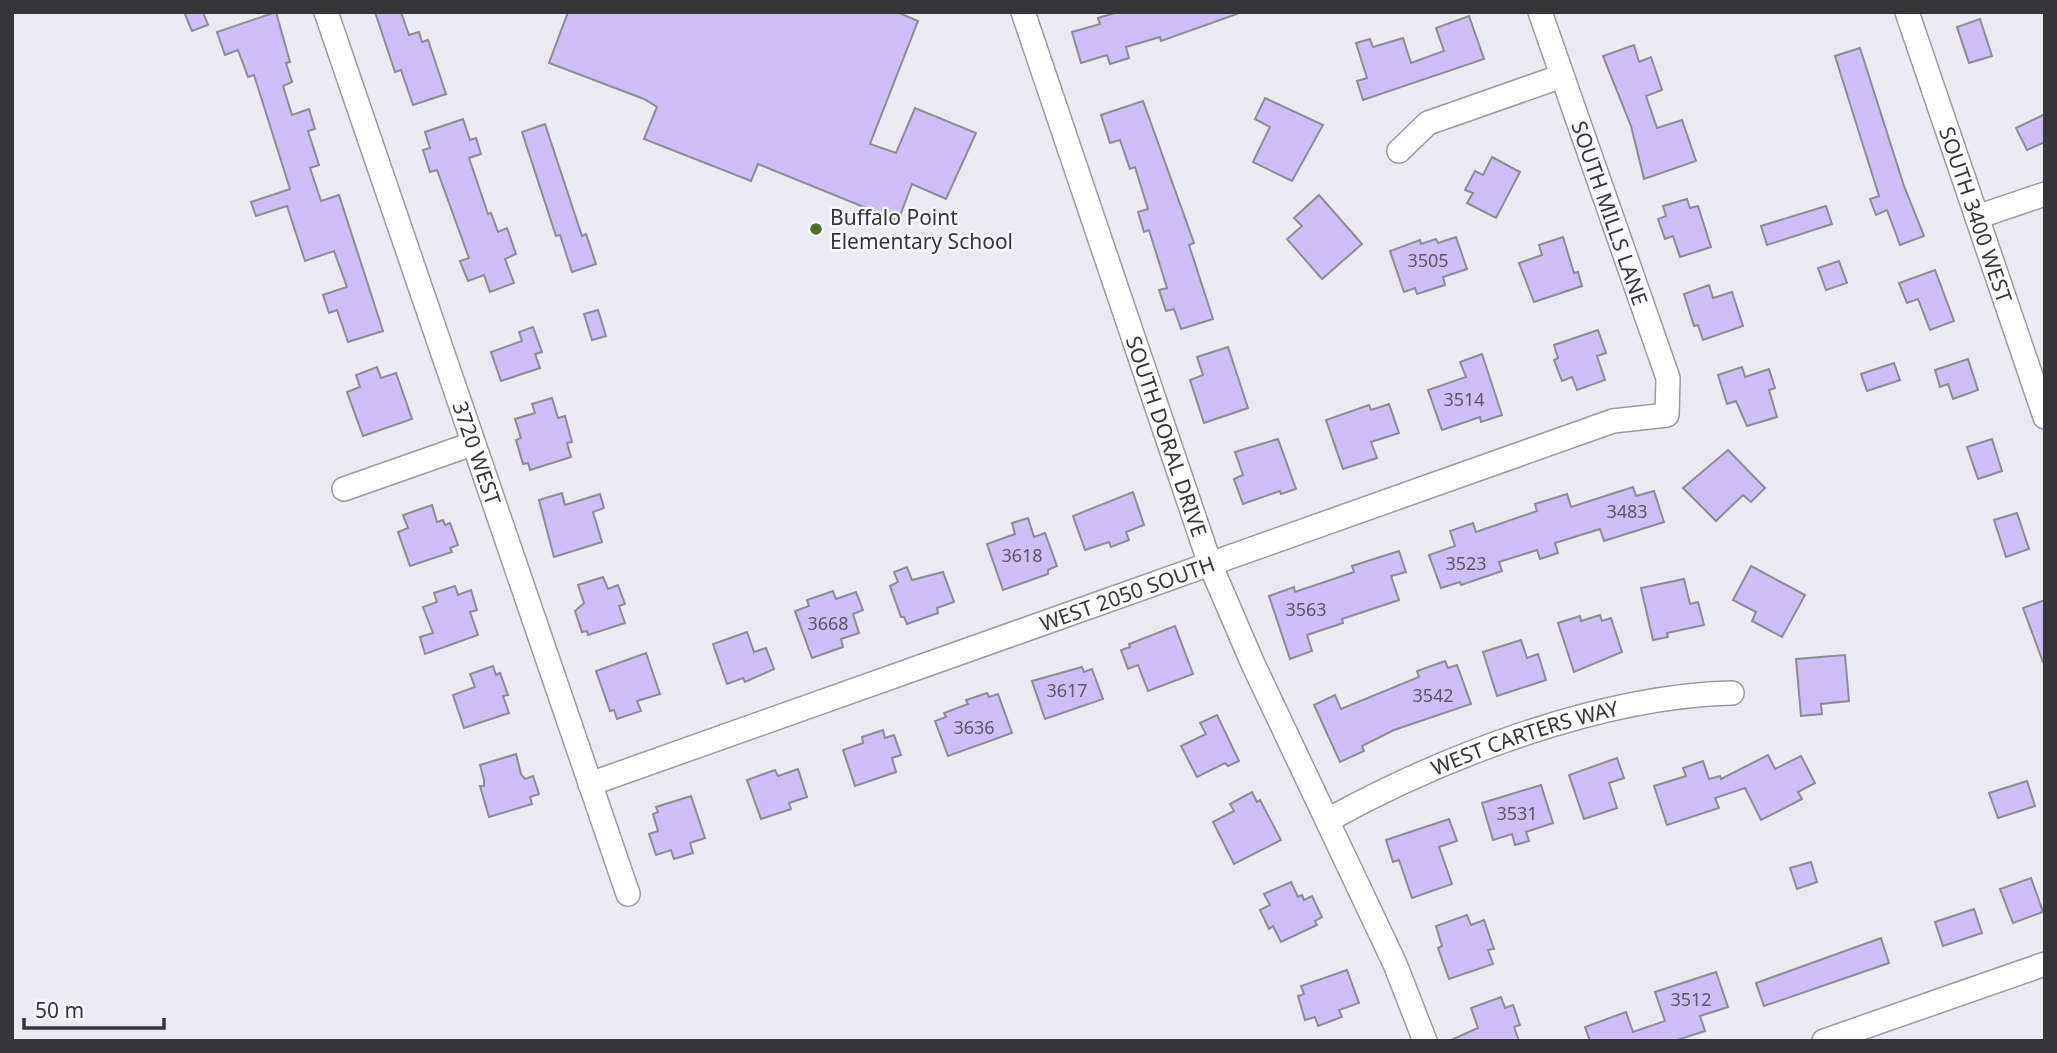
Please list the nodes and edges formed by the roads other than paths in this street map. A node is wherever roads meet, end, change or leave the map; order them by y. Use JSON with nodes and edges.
{"nodes":[{"id":1,"x":326,"y":12,"type":"edge"},
{"id":2,"x":1023,"y":12,"type":"edge"},
{"id":3,"x":1540,"y":12,"type":"edge"},
{"id":4,"x":1907,"y":12,"type":"edge"},
{"id":5,"x":1562,"y":76,"type":"junction"},
{"id":6,"x":1399,"y":151,"type":"dead end"},
{"id":7,"x":2045,"y":194,"type":"edge"},
{"id":8,"x":1977,"y":217,"type":"junction"},
{"id":9,"x":1667,"y":415,"type":"joint"},
{"id":10,"x":2045,"y":417,"type":"edge"},
{"id":11,"x":472,"y":444,"type":"junction"},
{"id":12,"x":344,"y":489,"type":"dead end"},
{"id":13,"x":1210,"y":564,"type":"junction"},
{"id":14,"x":1732,"y":693,"type":"dead end"},
{"id":15,"x":590,"y":784,"type":"junction"},
{"id":16,"x":1328,"y":820,"type":"junction"},
{"id":17,"x":628,"y":894,"type":"dead end"},
{"id":18,"x":2045,"y":964,"type":"edge"},
{"id":19,"x":1419,"y":1039,"type":"edge"},
{"id":20,"x":1825,"y":1041,"type":"edge"}],
"edges":[{"from":1,"to":11,"type":"street","name":"3720 WEST"},
{"from":2,"to":13,"type":"street","name":"SOUTH DORAL DRIVE"},
{"from":3,"to":5,"type":"street","name":"SOUTH MILLS LANE"},
{"from":4,"to":8,"type":"street","name":"SOUTH 3400 WEST"},
{"from":5,"to":6,"type":"street"},
{"from":5,"to":9,"type":"street","name":"SOUTH MILLS LANE"},
{"from":7,"to":8,"type":"street"},
{"from":8,"to":10,"type":"street","name":"SOUTH 3400 WEST"},
{"from":9,"to":13,"type":"street","name":"WEST 2050 SOUTH"},
{"from":11,"to":12,"type":"street"},
{"from":11,"to":15,"type":"street","name":"3720 WEST"},
{"from":13,"to":15,"type":"street","name":"WEST 2050 SOUTH"},
{"from":13,"to":16,"type":"street","name":"SOUTH DORAL DRIVE"},
{"from":14,"to":16,"type":"street","name":"WEST CARTERS WAY"},
{"from":15,"to":17,"type":"street","name":"3720 WEST"},
{"from":16,"to":19,"type":"street","name":"SOUTH DORAL DRIVE"},
{"from":18,"to":20,"type":"street"}]}
